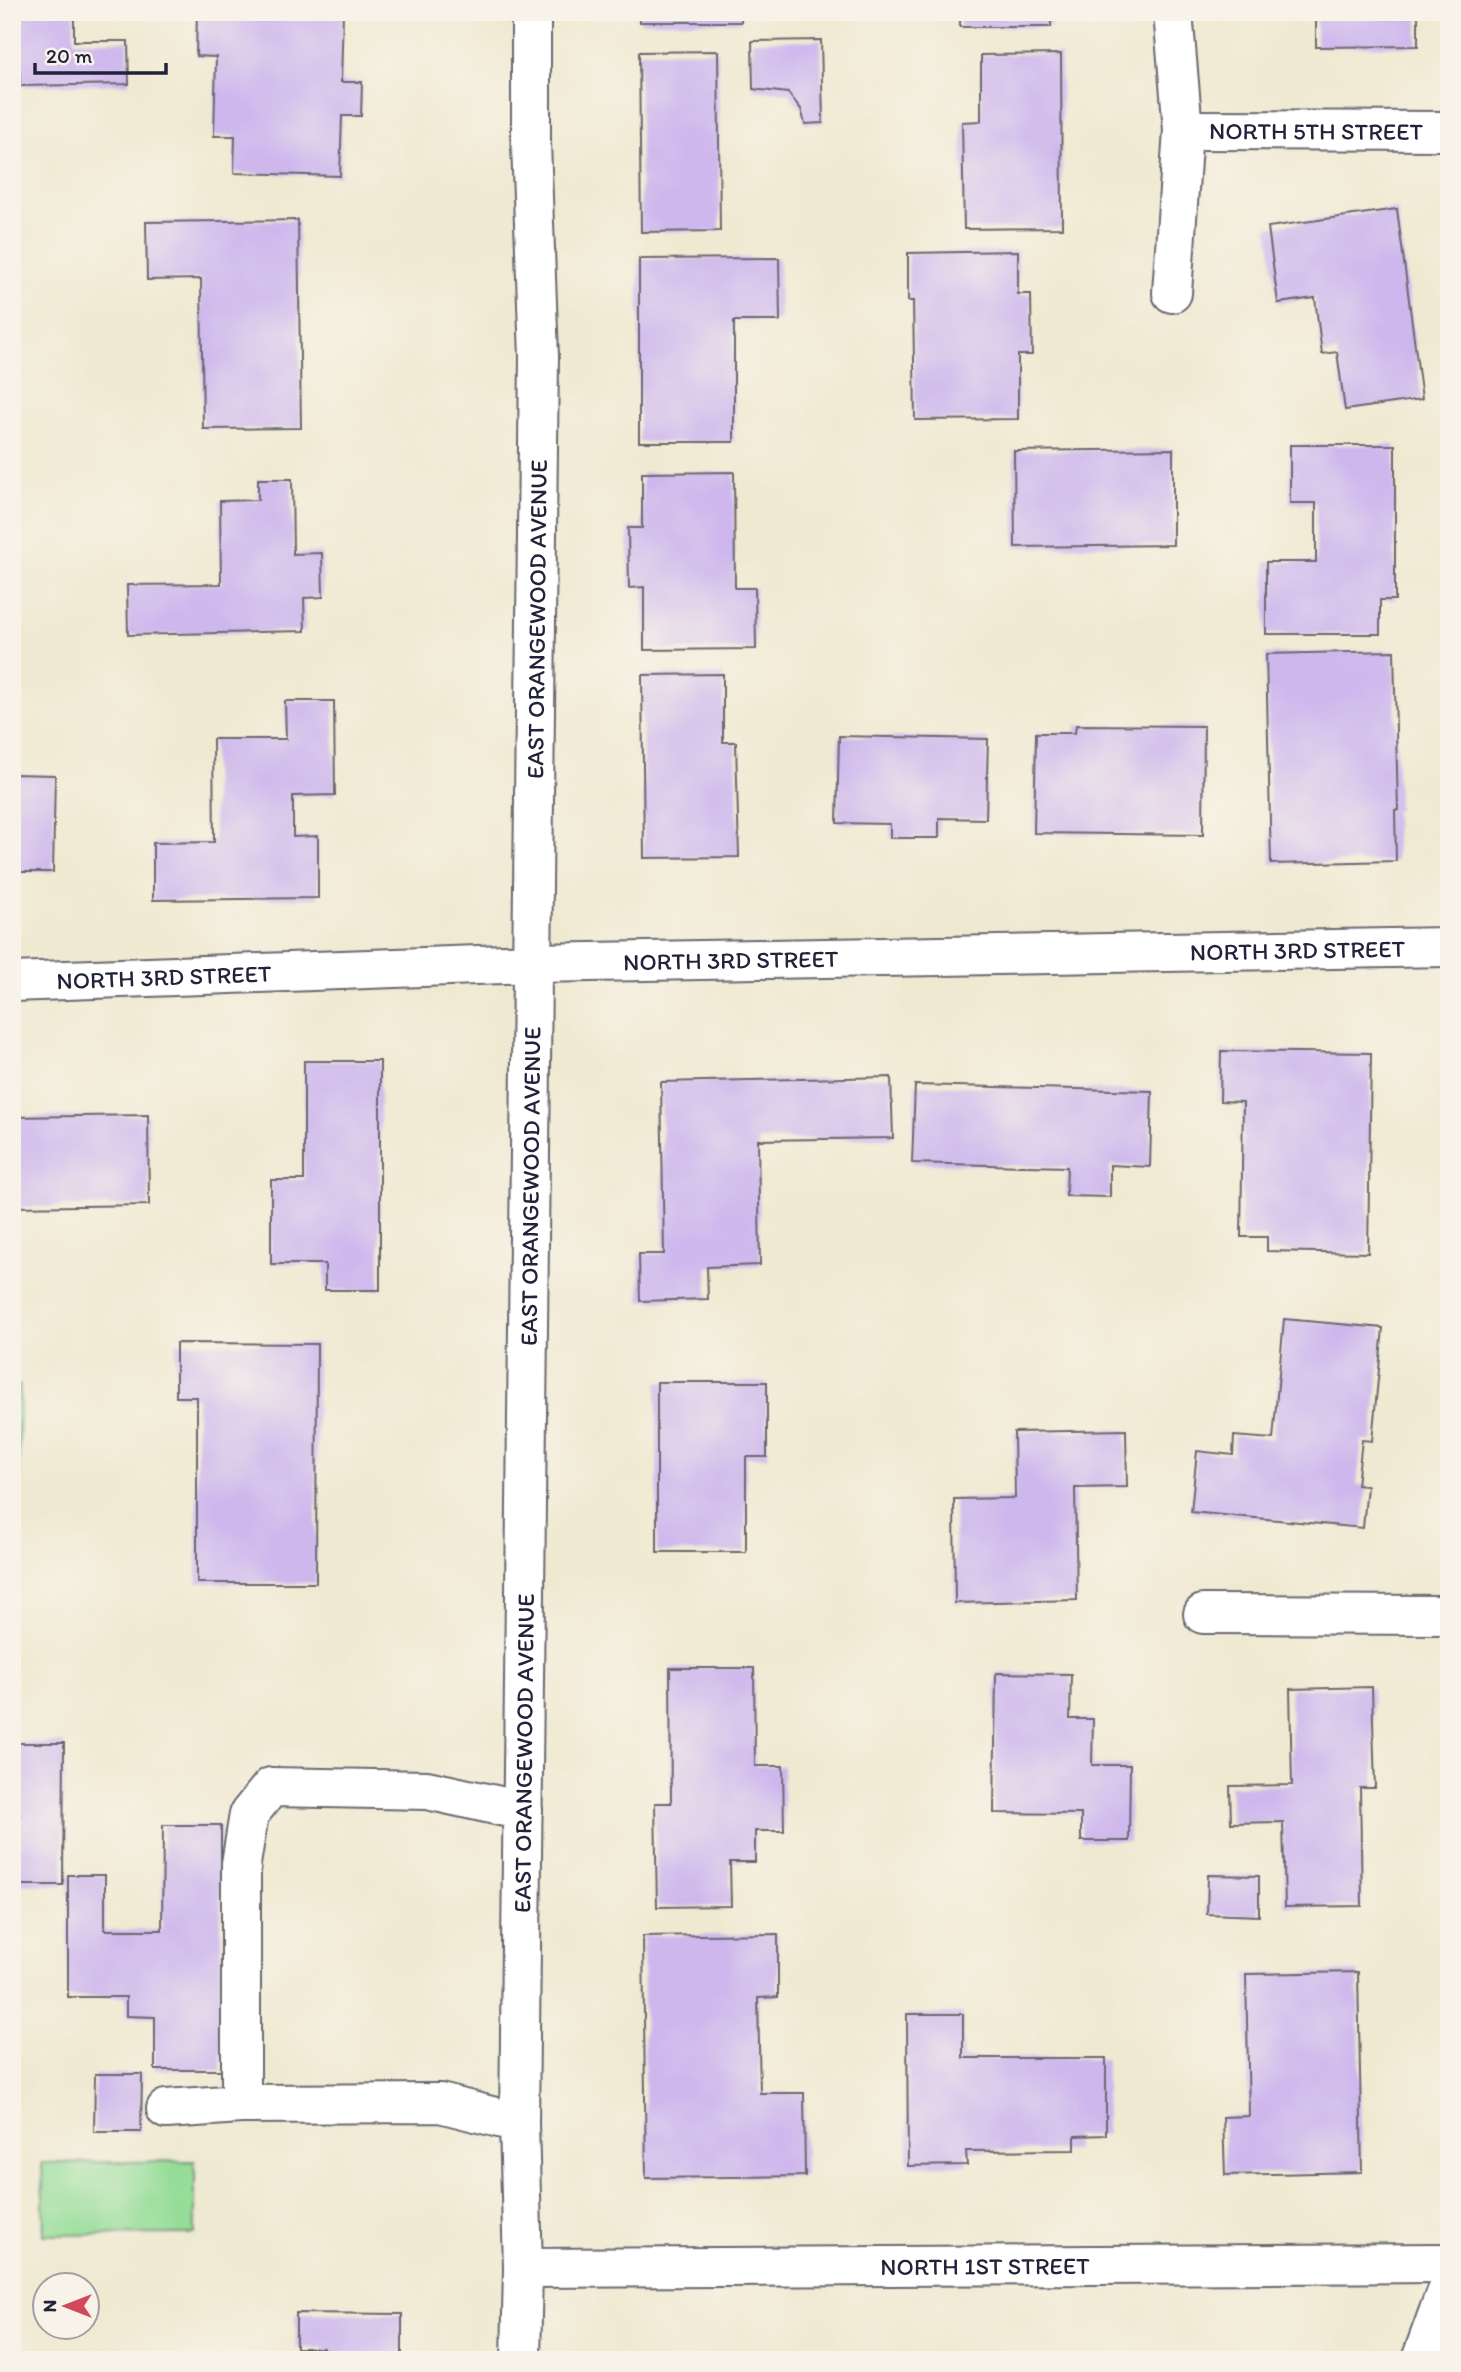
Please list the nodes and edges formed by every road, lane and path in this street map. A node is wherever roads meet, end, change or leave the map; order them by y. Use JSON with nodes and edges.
{"nodes":[{"id":1,"x":531,"y":12,"type":"edge"},
{"id":2,"x":1173,"y":12,"type":"edge"},
{"id":3,"x":1183,"y":130,"type":"junction"},
{"id":4,"x":1449,"y":131,"type":"edge"},
{"id":5,"x":1172,"y":293,"type":"dead end"},
{"id":6,"x":1449,"y":947,"type":"edge"},
{"id":7,"x":534,"y":963,"type":"junction"},
{"id":8,"x":12,"y":982,"type":"edge"},
{"id":9,"x":1203,"y":1614,"type":"dead end"},
{"id":10,"x":1449,"y":1615,"type":"edge"},
{"id":11,"x":523,"y":1811,"type":"junction"},
{"id":12,"x":241,"y":2104,"type":"junction"},
{"id":13,"x":166,"y":2109,"type":"dead end"},
{"id":14,"x":519,"y":2123,"type":"junction"},
{"id":15,"x":1449,"y":2263,"type":"edge"},
{"id":16,"x":523,"y":2268,"type":"junction"},
{"id":17,"x":1449,"y":2283,"type":"edge"},
{"id":18,"x":521,"y":2360,"type":"edge"},
{"id":19,"x":1421,"y":2360,"type":"edge"}],
"edges":[{"from":1,"to":7,"type":"street","name":"EAST ORANGEWOOD AVENUE"},
{"from":2,"to":3,"type":"street"},
{"from":3,"to":4,"type":"street","name":"NORTH 5TH STREET"},
{"from":3,"to":5,"type":"street"},
{"from":6,"to":7,"type":"street","name":"NORTH 3RD STREET"},
{"from":7,"to":8,"type":"street","name":"NORTH 3RD STREET"},
{"from":7,"to":11,"type":"street","name":"EAST ORANGEWOOD AVENUE"},
{"from":9,"to":10,"type":"street"},
{"from":11,"to":12,"type":"street"},
{"from":11,"to":14,"type":"street","name":"EAST ORANGEWOOD AVENUE"},
{"from":12,"to":13,"type":"street"},
{"from":12,"to":14,"type":"street"},
{"from":14,"to":16,"type":"street","name":"EAST ORANGEWOOD AVENUE"},
{"from":15,"to":16,"type":"street","name":"NORTH 1ST STREET"},
{"from":16,"to":18,"type":"street","name":"EAST ORANGEWOOD AVENUE"},
{"from":17,"to":19,"type":"street"}]}
